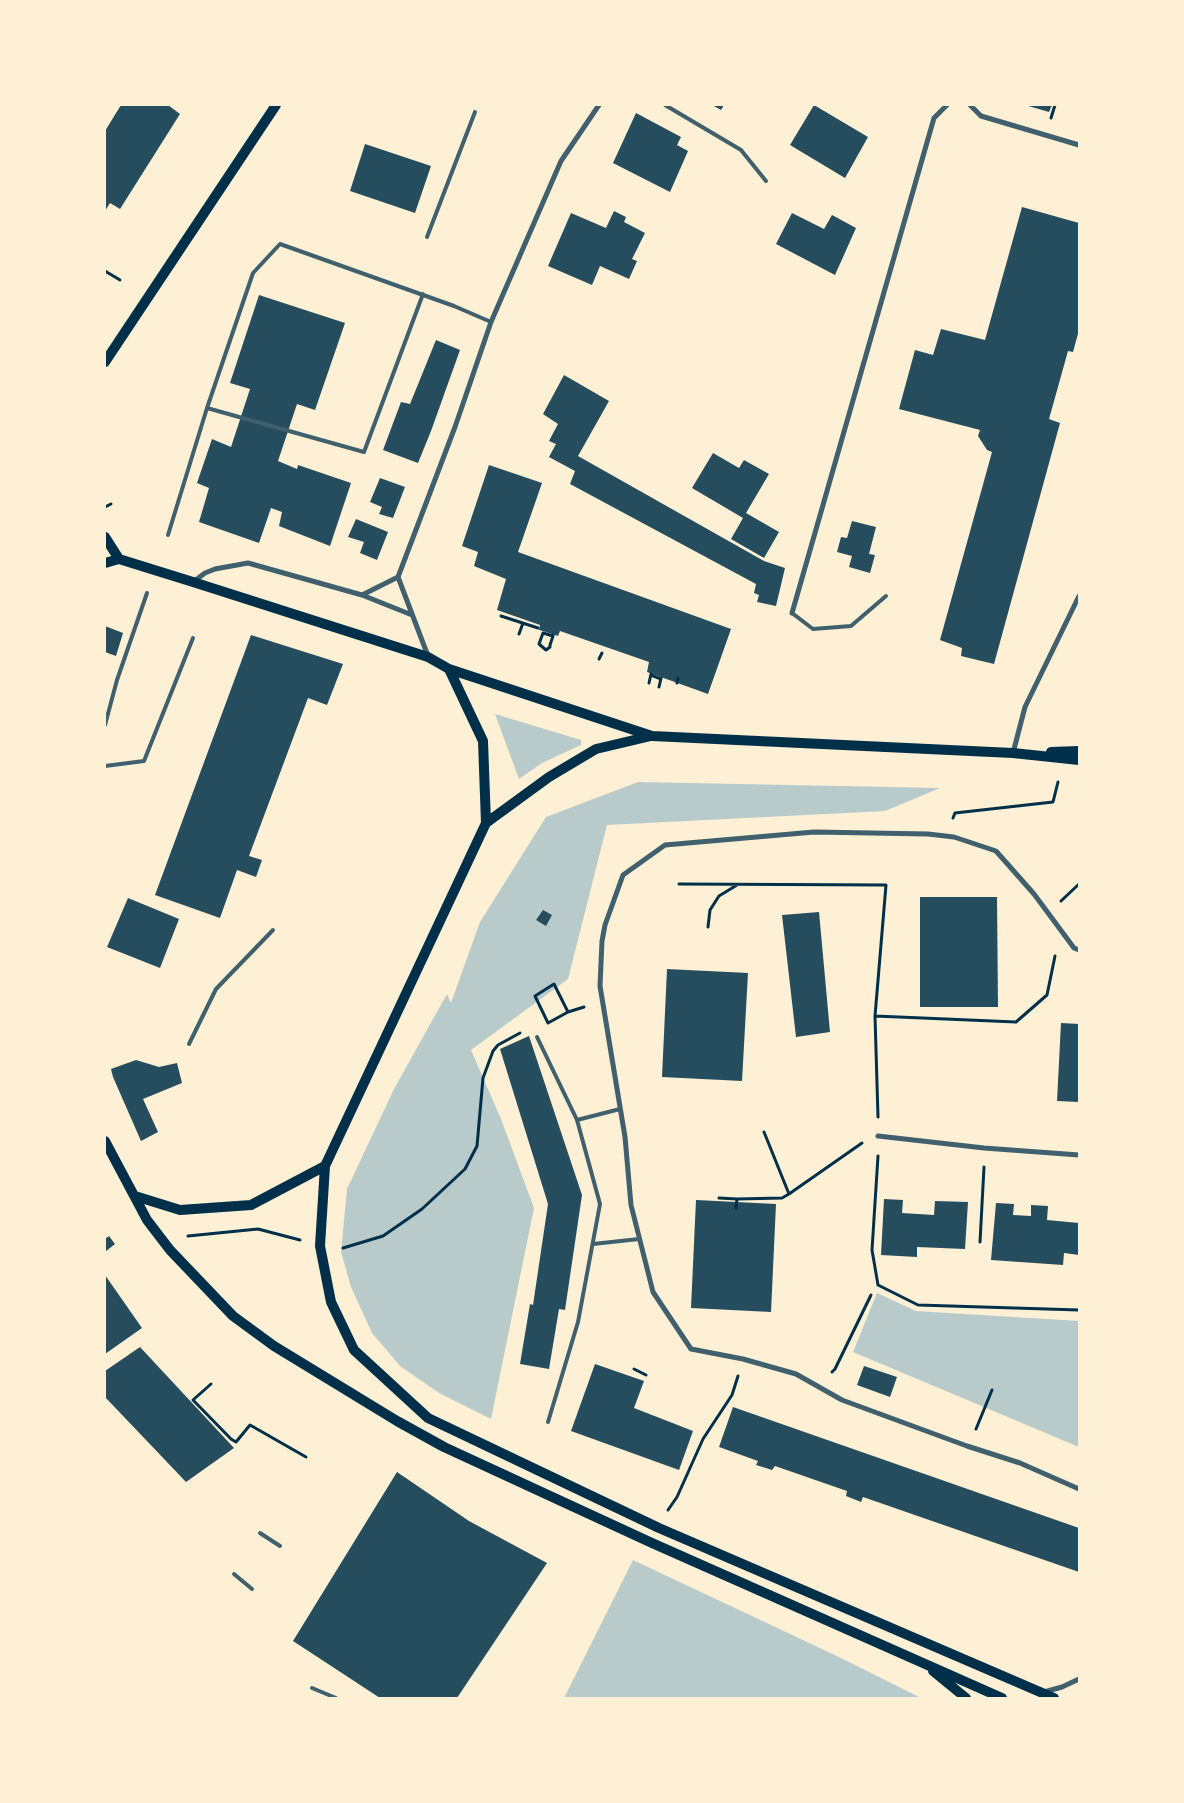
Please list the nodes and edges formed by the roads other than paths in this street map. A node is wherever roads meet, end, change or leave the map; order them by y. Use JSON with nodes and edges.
{"nodes":[{"id":1,"x":276,"y":105,"type":"edge"},
{"id":2,"x":599,"y":105,"type":"edge"},
{"id":3,"x":665,"y":105,"type":"edge"},
{"id":4,"x":947,"y":105,"type":"edge"},
{"id":5,"x":970,"y":105,"type":"edge"},
{"id":6,"x":475,"y":112,"type":"dead end"},
{"id":7,"x":1079,"y":144,"type":"edge"},
{"id":8,"x":766,"y":181,"type":"dead end"},
{"id":9,"x":427,"y":237,"type":"dead end"},
{"id":10,"x":423,"y":294,"type":"junction"},
{"id":11,"x":491,"y":322,"type":"junction"},
{"id":12,"x":105,"y":362,"type":"edge"},
{"id":13,"x":207,"y":408,"type":"junction"},
{"id":14,"x":168,"y":535,"type":"dead end"},
{"id":15,"x":105,"y":537,"type":"edge"},
{"id":16,"x":119,"y":559,"type":"junction"},
{"id":17,"x":105,"y":563,"type":"edge"},
{"id":18,"x":398,"y":577,"type":"junction"},
{"id":19,"x":193,"y":582,"type":"junction"},
{"id":20,"x":148,"y":593,"type":"dead end"},
{"id":21,"x":362,"y":595,"type":"junction"},
{"id":22,"x":886,"y":596,"type":"dead end"},
{"id":23,"x":1079,"y":596,"type":"edge"},
{"id":24,"x":792,"y":613,"type":"joint"},
{"id":25,"x":412,"y":615,"type":"junction"},
{"id":26,"x":193,"y":638,"type":"dead end"},
{"id":27,"x":428,"y":657,"type":"junction"},
{"id":28,"x":449,"y":669,"type":"junction"},
{"id":29,"x":105,"y":725,"type":"edge"},
{"id":30,"x":652,"y":736,"type":"junction"},
{"id":31,"x":1079,"y":751,"type":"edge"},
{"id":32,"x":1013,"y":753,"type":"junction"},
{"id":33,"x":1079,"y":760,"type":"edge"},
{"id":34,"x":105,"y":766,"type":"edge"},
{"id":35,"x":486,"y":823,"type":"junction"},
{"id":36,"x":273,"y":930,"type":"dead end"},
{"id":37,"x":1079,"y":950,"type":"edge"},
{"id":38,"x":537,"y":1037,"type":"dead end"},
{"id":39,"x":189,"y":1044,"type":"dead end"},
{"id":40,"x":620,"y":1109,"type":"junction"},
{"id":41,"x":577,"y":1120,"type":"junction"},
{"id":42,"x":878,"y":1136,"type":"road end"},
{"id":43,"x":105,"y":1141,"type":"edge"},
{"id":44,"x":1079,"y":1155,"type":"edge"},
{"id":45,"x":325,"y":1166,"type":"junction"},
{"id":46,"x":135,"y":1196,"type":"junction"},
{"id":47,"x":639,"y":1239,"type":"junction"},
{"id":48,"x":593,"y":1244,"type":"junction"},
{"id":49,"x":548,"y":1422,"type":"dead end"},
{"id":50,"x":1079,"y":1489,"type":"edge"},
{"id":51,"x":260,"y":1533,"type":"dead end"},
{"id":52,"x":280,"y":1546,"type":"dead end"},
{"id":53,"x":234,"y":1574,"type":"dead end"},
{"id":54,"x":252,"y":1589,"type":"dead end"},
{"id":55,"x":923,"y":1663,"type":"junction"},
{"id":56,"x":1079,"y":1679,"type":"edge"},
{"id":57,"x":312,"y":1688,"type":"dead end"},
{"id":58,"x":1042,"y":1693,"type":"junction"},
{"id":59,"x":336,"y":1698,"type":"edge"},
{"id":60,"x":966,"y":1698,"type":"edge"},
{"id":61,"x":1002,"y":1698,"type":"edge"},
{"id":62,"x":1054,"y":1698,"type":"edge"}],
"edges":[{"from":1,"to":12,"type":"main road"},
{"from":2,"to":11,"type":"street"},
{"from":3,"to":8,"type":"lane"},
{"from":4,"to":24,"type":"street"},
{"from":5,"to":7,"type":"street"},
{"from":6,"to":9,"type":"lane"},
{"from":10,"to":11,"type":"lane"},
{"from":10,"to":13,"type":"lane"},
{"from":10,"to":13,"type":"lane"},
{"from":11,"to":18,"type":"street"},
{"from":13,"to":14,"type":"lane"},
{"from":15,"to":16,"type":"main road"},
{"from":16,"to":17,"type":"main road"},
{"from":16,"to":19,"type":"main road"},
{"from":18,"to":21,"type":"street"},
{"from":18,"to":25,"type":"street"},
{"from":19,"to":21,"type":"street"},
{"from":19,"to":27,"type":"main road"},
{"from":20,"to":29,"type":"lane"},
{"from":21,"to":25,"type":"street"},
{"from":22,"to":24,"type":"lane"},
{"from":23,"to":32,"type":"street"},
{"from":25,"to":27,"type":"street"},
{"from":26,"to":34,"type":"lane"},
{"from":27,"to":28,"type":"main road"},
{"from":28,"to":30,"type":"main road"},
{"from":28,"to":35,"type":"main road"},
{"from":30,"to":32,"type":"main road"},
{"from":30,"to":35,"type":"main road"},
{"from":31,"to":32,"type":"main road"},
{"from":32,"to":33,"type":"main road"},
{"from":35,"to":45,"type":"main road"},
{"from":36,"to":39,"type":"lane"},
{"from":37,"to":40,"type":"street"},
{"from":38,"to":41,"type":"lane"},
{"from":40,"to":41,"type":"lane"},
{"from":40,"to":47,"type":"street"},
{"from":41,"to":48,"type":"lane"},
{"from":42,"to":44,"type":"street"},
{"from":43,"to":46,"type":"main road"},
{"from":45,"to":46,"type":"main road"},
{"from":45,"to":58,"type":"main road"},
{"from":46,"to":55,"type":"main road"},
{"from":47,"to":48,"type":"lane"},
{"from":47,"to":50,"type":"street"},
{"from":48,"to":49,"type":"lane"},
{"from":51,"to":52,"type":"lane"},
{"from":53,"to":54,"type":"lane"},
{"from":55,"to":60,"type":"main road"},
{"from":55,"to":61,"type":"main road"},
{"from":56,"to":58,"type":"street"},
{"from":57,"to":59,"type":"lane"},
{"from":58,"to":62,"type":"main road"}]}
